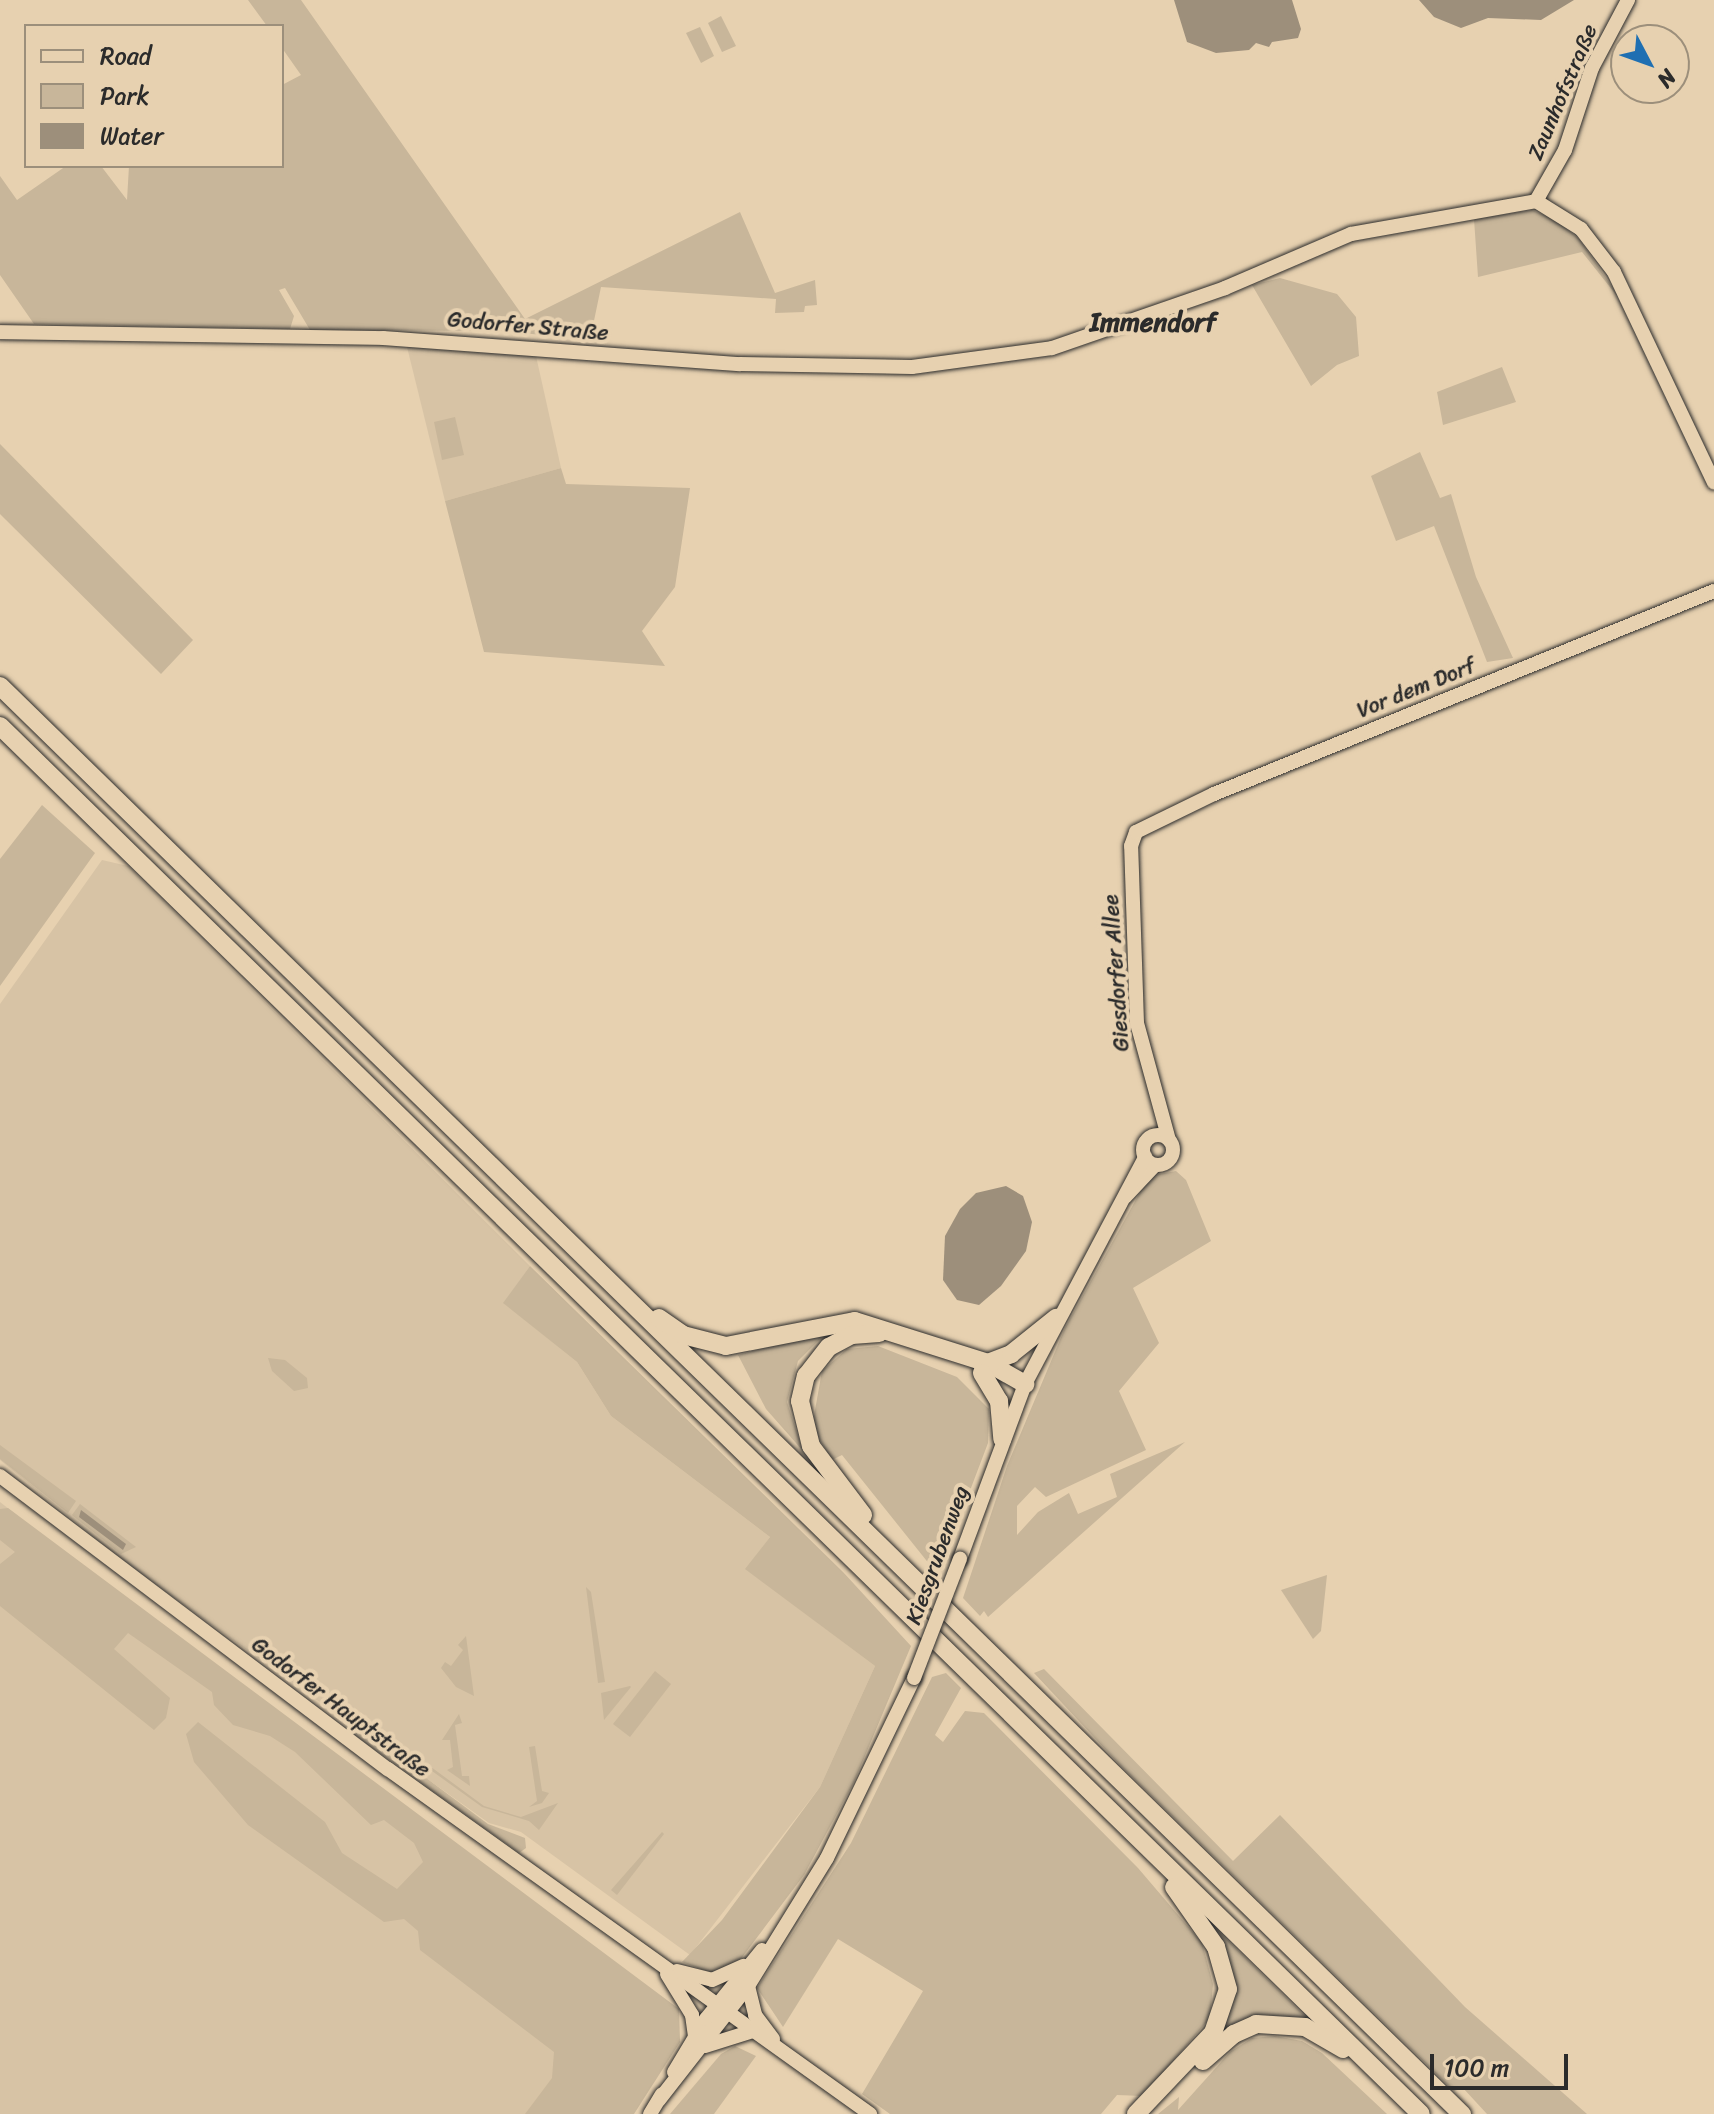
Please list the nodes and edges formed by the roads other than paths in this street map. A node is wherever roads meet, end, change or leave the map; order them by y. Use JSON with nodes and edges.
{"nodes":[{"id":1,"x":1628,"y":0,"type":"edge"},
{"id":2,"x":1536,"y":201,"type":"junction"},
{"id":3,"x":0,"y":332,"type":"edge"},
{"id":4,"x":1714,"y":483,"type":"edge"},
{"id":5,"x":1714,"y":591,"type":"edge"},
{"id":6,"x":0,"y":686,"type":"edge"},
{"id":7,"x":0,"y":726,"type":"edge"},
{"id":8,"x":1136,"y":832,"type":"joint"},
{"id":9,"x":1162,"y":1138,"type":"junction"},
{"id":10,"x":1150,"y":1161,"type":"junction"},
{"id":11,"x":616,"y":1288,"type":"junction"},
{"id":12,"x":1056,"y":1318,"type":"junction"},
{"id":13,"x":908,"y":1337,"type":"junction"},
{"id":14,"x":985,"y":1368,"type":"junction"},
{"id":15,"x":1025,"y":1384,"type":"junction"},
{"id":16,"x":1002,"y":1439,"type":"junction"},
{"id":17,"x":0,"y":1476,"type":"edge"},
{"id":18,"x":917,"y":1583,"type":"junction"},
{"id":19,"x":1116,"y":1817,"type":"junction"},
{"id":20,"x":783,"y":1925,"type":"junction"},
{"id":21,"x":752,"y":1961,"type":"junction"},
{"id":22,"x":662,"y":1966,"type":"junction"},
{"id":23,"x":748,"y":1986,"type":"junction"},
{"id":24,"x":722,"y":2009,"type":"junction"},
{"id":25,"x":753,"y":2031,"type":"junction"},
{"id":26,"x":700,"y":2041,"type":"junction"},
{"id":27,"x":781,"y":2049,"type":"junction"},
{"id":28,"x":1372,"y":2068,"type":"junction"},
{"id":29,"x":650,"y":2114,"type":"edge"},
{"id":30,"x":870,"y":2114,"type":"edge"},
{"id":31,"x":1136,"y":2114,"type":"edge"},
{"id":32,"x":1150,"y":2114,"type":"edge"},
{"id":33,"x":1421,"y":2114,"type":"edge"},
{"id":34,"x":1462,"y":2114,"type":"edge"}],
"edges":[{"from":1,"to":2,"type":"street","name":"Zaunhofstraße"},
{"from":2,"to":3,"type":"street","name":"Godorfer Straße"},
{"from":2,"to":4,"type":"street"},
{"from":5,"to":8,"type":"street","name":"Vor dem Dorf"},
{"from":6,"to":11,"type":"highway"},
{"from":7,"to":19,"type":"highway"},
{"from":8,"to":9,"type":"street","name":"Giesdorfer Allee"},
{"from":9,"to":10,"type":"street"},
{"from":9,"to":10,"type":"street"},
{"from":10,"to":12,"type":"street","name":"Kiesgrubenweg"},
{"from":11,"to":13,"type":"highway"},
{"from":11,"to":18,"type":"highway"},
{"from":12,"to":14,"type":"highway"},
{"from":12,"to":15,"type":"street","name":"Kiesgrubenweg"},
{"from":13,"to":14,"type":"highway"},
{"from":13,"to":18,"type":"highway"},
{"from":14,"to":15,"type":"highway"},
{"from":14,"to":16,"type":"highway"},
{"from":15,"to":16,"type":"street","name":"Kiesgrubenweg"},
{"from":16,"to":20,"type":"street","name":"Kiesgrubenweg","bridge":true},
{"from":17,"to":22,"type":"street","name":"Godorfer Hauptstraße"},
{"from":18,"to":34,"type":"highway"},
{"from":19,"to":28,"type":"highway"},
{"from":19,"to":31,"type":"highway"},
{"from":20,"to":21,"type":"street","name":"Kiesgrubenweg"},
{"from":20,"to":23,"type":"street","name":"Kiesgrubenweg"},
{"from":21,"to":22,"type":"street","name":"Godorfer Hauptstraße"},
{"from":21,"to":24,"type":"street","name":"Kiesgrubenweg"},
{"from":22,"to":24,"type":"street","name":"Godorfer Hauptstraße"},
{"from":22,"to":26,"type":"street"},
{"from":23,"to":24,"type":"street","name":"Kiesgrubenweg"},
{"from":23,"to":27,"type":"street"},
{"from":24,"to":25,"type":"street","name":"Godorfer Hauptstraße"},
{"from":24,"to":26,"type":"street","name":"Kiesgrubenweg"},
{"from":25,"to":26,"type":"street"},
{"from":25,"to":27,"type":"street","name":"Godorfer Hauptstraße"},
{"from":26,"to":29,"type":"street","name":"Kiesgrubenweg"},
{"from":27,"to":30,"type":"street"},
{"from":28,"to":32,"type":"highway"},
{"from":28,"to":33,"type":"highway"}]}
